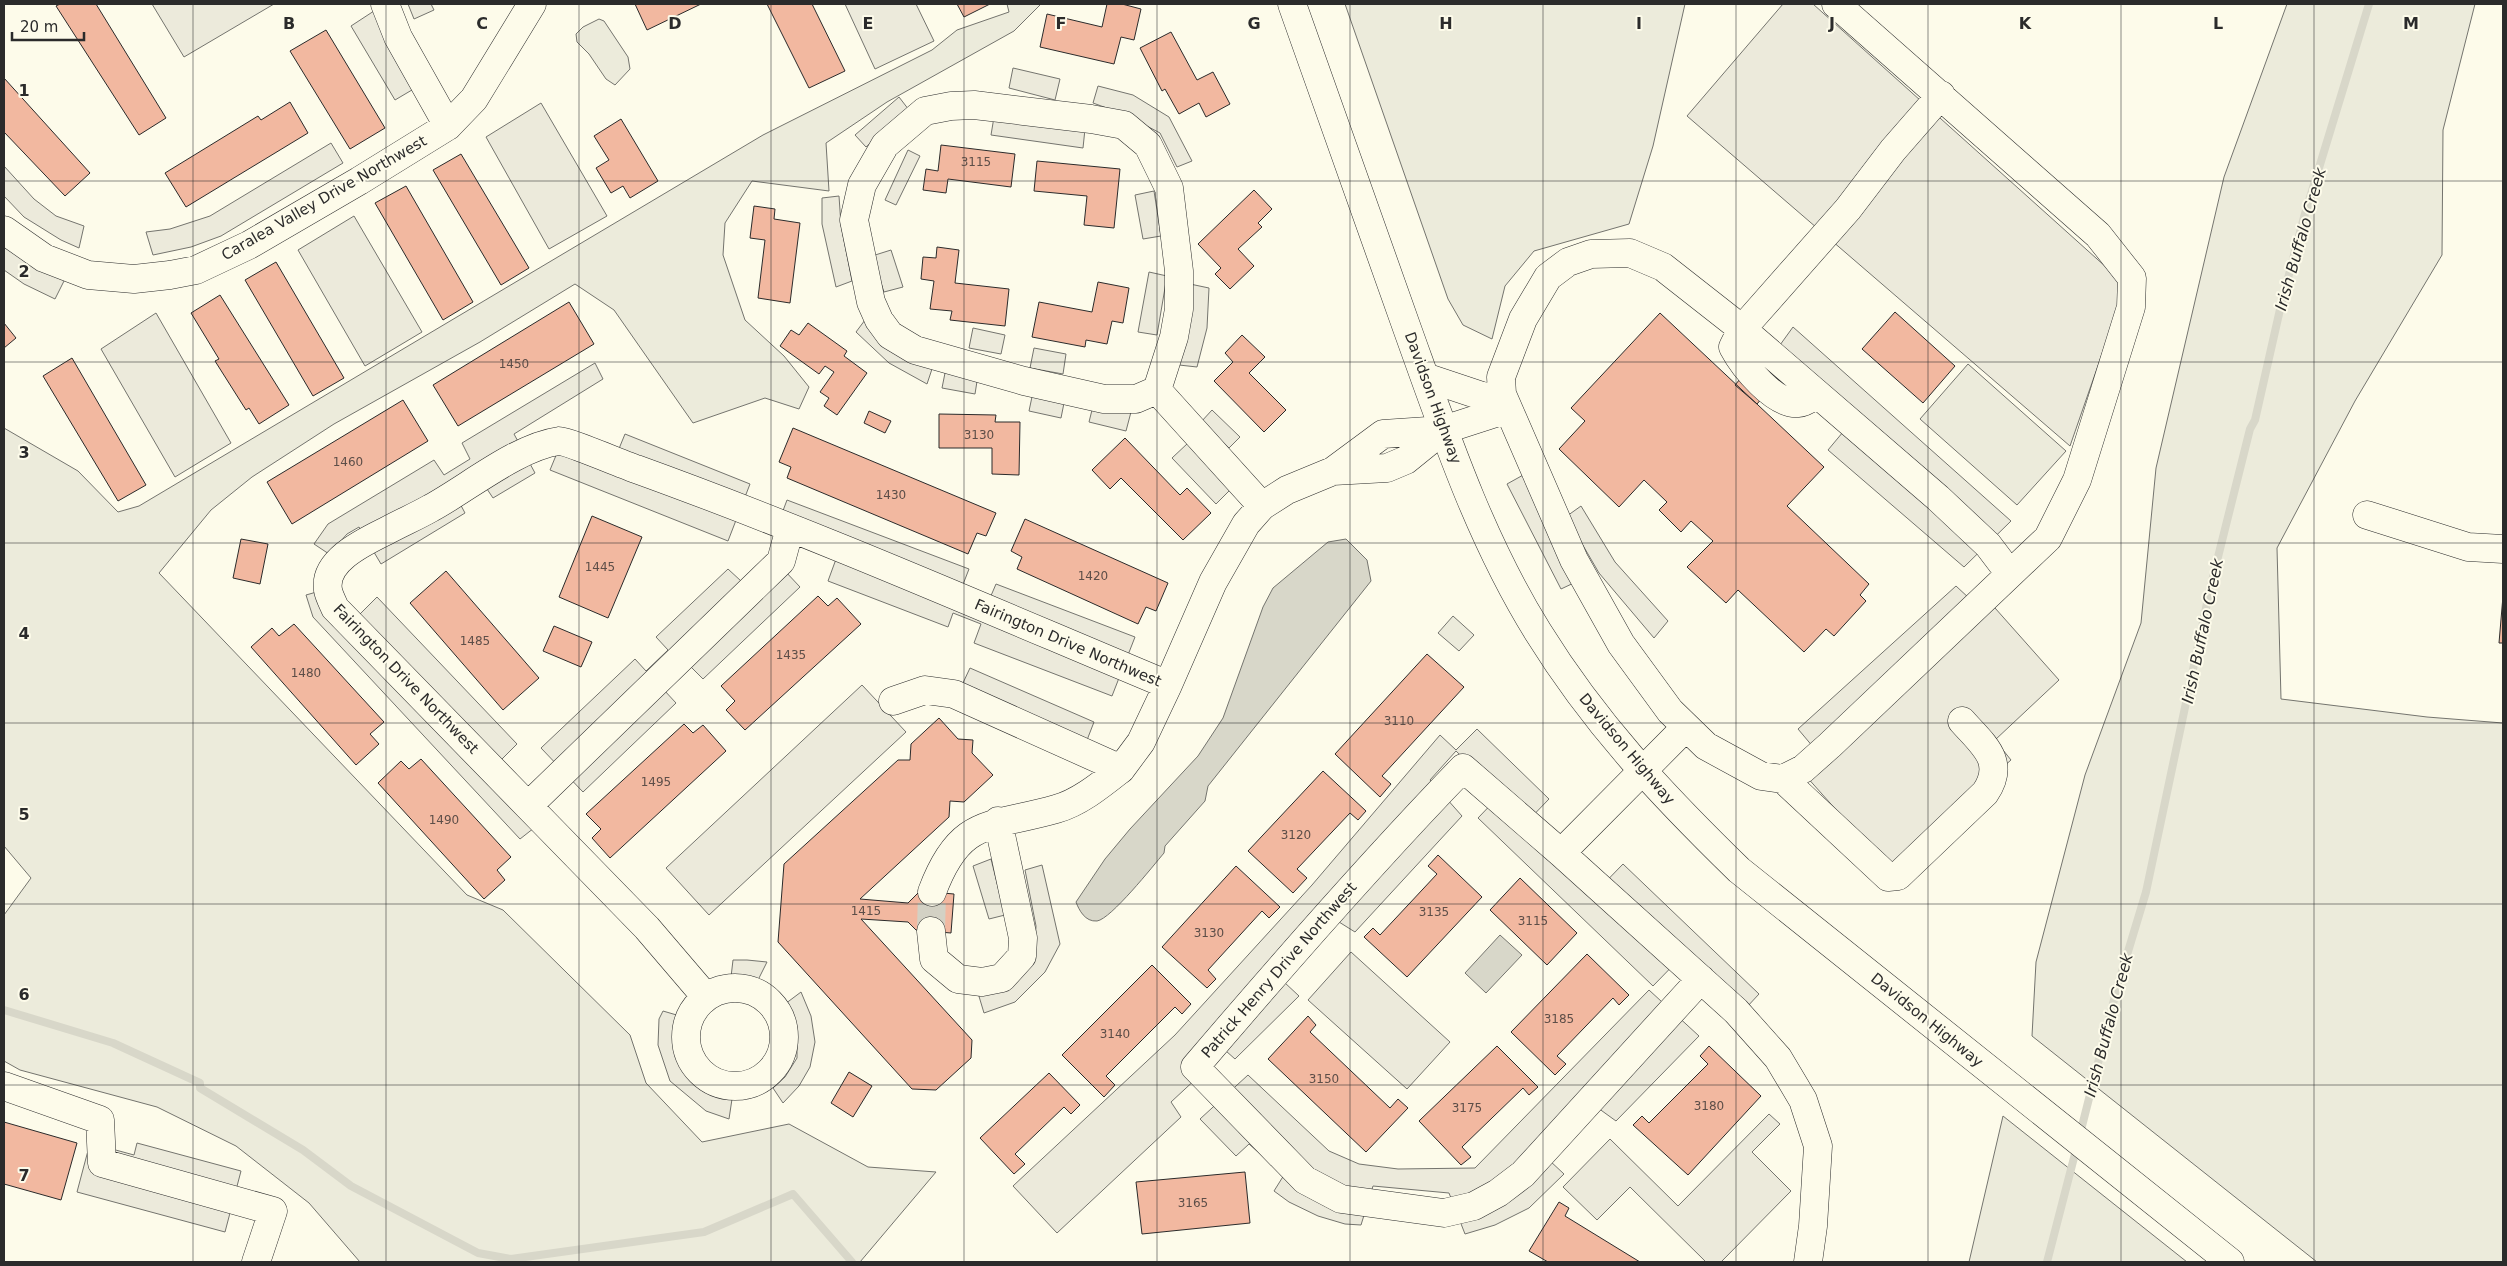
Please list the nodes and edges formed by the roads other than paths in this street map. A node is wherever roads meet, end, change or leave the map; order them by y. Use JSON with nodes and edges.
{"nodes":[{"id":1,"x":385,"y":4,"type":"edge"},
{"id":2,"x":532,"y":4,"type":"edge"},
{"id":3,"x":1292,"y":4,"type":"edge"},
{"id":4,"x":1836,"y":4,"type":"edge"},
{"id":5,"x":1941,"y":95,"type":"junction"},
{"id":6,"x":448,"y":126,"type":"junction"},
{"id":7,"x":4,"y":230,"type":"edge"},
{"id":8,"x":1742,"y":329,"type":"junction"},
{"id":9,"x":1425,"y":377,"type":"junction"},
{"id":10,"x":1157,"y":390,"type":"junction"},
{"id":11,"x":1505,"y":402,"type":"junction"},
{"id":12,"x":1443,"y":430,"type":"junction"},
{"id":13,"x":1262,"y":506,"type":"junction"},
{"id":14,"x":2367,"y":515,"type":"dead end"},
{"id":15,"x":790,"y":528,"type":"junction"},
{"id":16,"x":2503,"y":549,"type":"edge"},
{"id":17,"x":2010,"y":574,"type":"junction"},
{"id":18,"x":1168,"y":686,"type":"junction"},
{"id":19,"x":894,"y":701,"type":"dead end"},
{"id":20,"x":1962,"y":721,"type":"dead end"},
{"id":21,"x":1686,"y":727,"type":"junction"},
{"id":22,"x":1121,"y":769,"type":"junction"},
{"id":23,"x":1641,"y":770,"type":"junction"},
{"id":24,"x":1783,"y":779,"type":"junction"},
{"id":25,"x":528,"y":806,"type":"junction"},
{"id":26,"x":998,"y":821,"type":"junction"},
{"id":27,"x":1561,"y":853,"type":"junction"},
{"id":28,"x":932,"y":892,"type":"tunnel mouth"},
{"id":29,"x":931,"y":931,"type":"tunnel mouth"},
{"id":30,"x":1701,"y":979,"type":"junction"},
{"id":31,"x":706,"y":997,"type":"dead end"},
{"id":32,"x":4,"y":1086,"type":"edge"},
{"id":33,"x":256,"y":1262,"type":"edge"},
{"id":34,"x":1808,"y":1262,"type":"edge"},
{"id":35,"x":2230,"y":1262,"type":"edge"}],
"edges":[{"from":1,"to":6,"type":"street"},
{"from":2,"to":6,"type":"street","name":"Caralea Valley Drive Northwest"},
{"from":3,"to":9,"type":"street","name":"Davidson Highway"},
{"from":4,"to":5,"type":"street"},
{"from":5,"to":8,"type":"street"},
{"from":5,"to":17,"type":"street"},
{"from":6,"to":7,"type":"street","name":"Caralea Valley Drive Northwest"},
{"from":8,"to":11,"type":"street"},
{"from":8,"to":17,"type":"street"},
{"from":9,"to":11,"type":"street"},
{"from":9,"to":12,"type":"street","name":"Davidson Highway"},
{"from":10,"to":10,"type":"street"},
{"from":10,"to":13,"type":"street"},
{"from":11,"to":12,"type":"street","name":"Fairington Drive Northwest"},
{"from":11,"to":21,"type":"street"},
{"from":12,"to":13,"type":"street","name":"Fairington Drive Northwest"},
{"from":12,"to":23,"type":"street","name":"Davidson Highway"},
{"from":13,"to":18,"type":"street","name":"Fairington Drive Northwest"},
{"from":14,"to":16,"type":"street"},
{"from":15,"to":18,"type":"street","name":"Fairington Drive Northwest"},
{"from":15,"to":25,"type":"street"},
{"from":15,"to":25,"type":"street","name":"Fairington Drive Northwest"},
{"from":17,"to":24,"type":"street"},
{"from":18,"to":22,"type":"street"},
{"from":19,"to":22,"type":"street"},
{"from":20,"to":24,"type":"street"},
{"from":21,"to":23,"type":"street"},
{"from":21,"to":24,"type":"street"},
{"from":22,"to":26,"type":"street"},
{"from":23,"to":27,"type":"street"},
{"from":23,"to":35,"type":"street","name":"Davidson Highway"},
{"from":25,"to":31,"type":"street","name":"Fairington Drive Northwest"},
{"from":26,"to":28,"type":"street"},
{"from":26,"to":29,"type":"street"},
{"from":27,"to":30,"type":"street","name":"Patrick Henry Drive Northwest"},
{"from":27,"to":30,"type":"street","name":"Patrick Henry Drive Northwest"},
{"from":30,"to":34,"type":"street"},
{"from":32,"to":33,"type":"street"}]}
